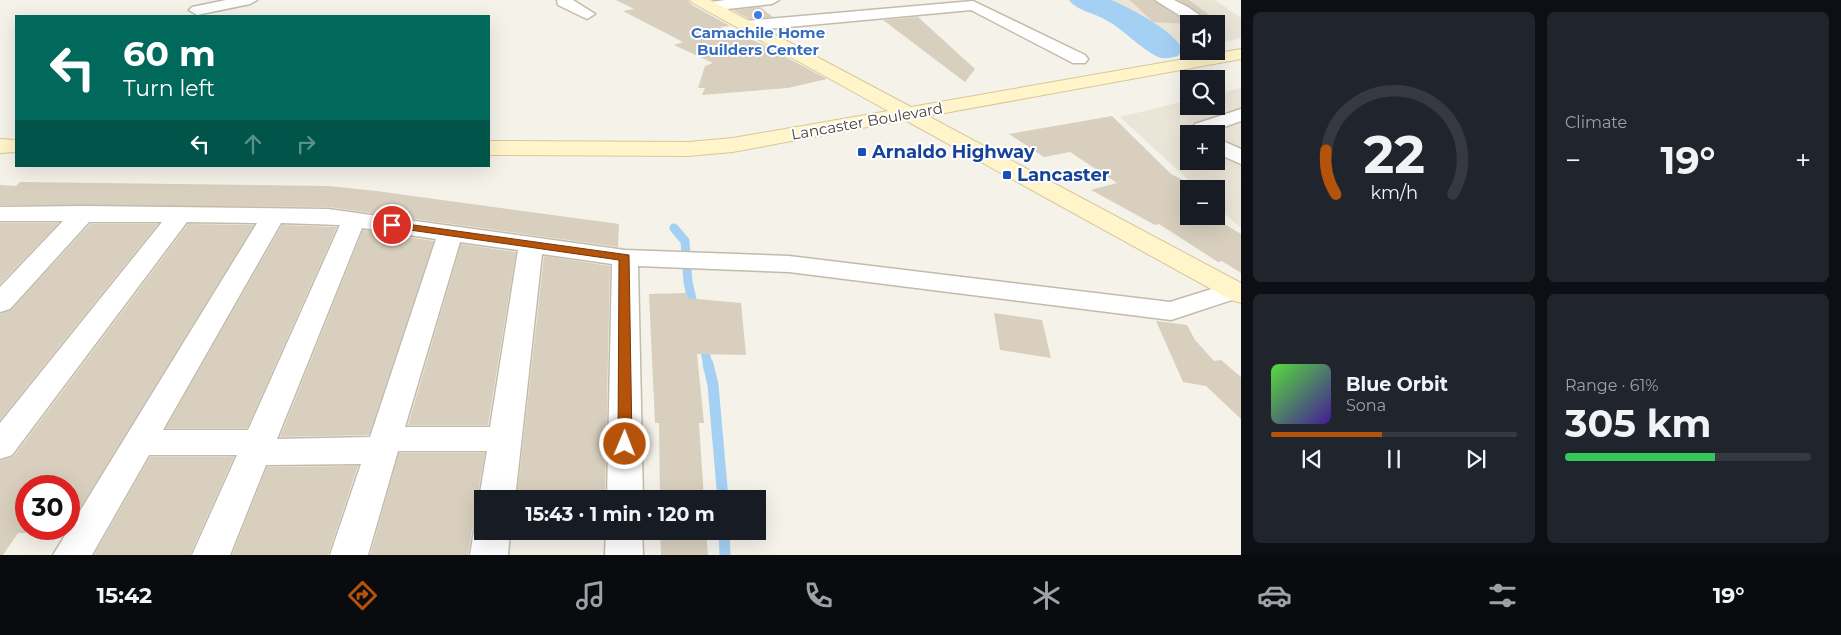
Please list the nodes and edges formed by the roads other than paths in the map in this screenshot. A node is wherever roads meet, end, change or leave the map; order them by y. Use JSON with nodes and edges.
{"nodes":[{"id":1,"x":250,"y":0,"type":"edge"},
{"id":2,"x":566,"y":0,"type":"edge"},
{"id":3,"x":772,"y":0,"type":"edge"},
{"id":4,"x":1162,"y":0,"type":"edge"},
{"id":5,"x":968,"y":2,"type":"edge"},
{"id":6,"x":221,"y":3,"type":"edge"},
{"id":7,"x":703,"y":3,"type":"edge"},
{"id":8,"x":196,"y":10,"type":"dead end"},
{"id":9,"x":586,"y":14,"type":"dead end"},
{"id":10,"x":1190,"y":15,"type":"edge"},
{"id":11,"x":746,"y":26,"type":"junction"},
{"id":12,"x":1241,"y":54,"type":"edge"},
{"id":13,"x":1079,"y":59,"type":"dead end"},
{"id":14,"x":1241,"y":71,"type":"edge"},
{"id":15,"x":1225,"y":74,"type":"edge"},
{"id":16,"x":1180,"y":83,"type":"edge"},
{"id":17,"x":910,"y":113,"type":"junction"},
{"id":18,"x":1241,"y":115,"type":"edge"},
{"id":19,"x":1211,"y":125,"type":"edge"},
{"id":20,"x":937,"y":128,"type":"junction"},
{"id":21,"x":0,"y":146,"type":"edge"},
{"id":22,"x":15,"y":146,"type":"edge"},
{"id":23,"x":490,"y":148,"type":"edge"},
{"id":24,"x":1225,"y":149,"type":"edge"},
{"id":25,"x":1241,"y":158,"type":"edge"},
{"id":26,"x":0,"y":162,"type":"edge"},
{"id":27,"x":15,"y":162,"type":"edge"},
{"id":28,"x":490,"y":162,"type":"edge"},
{"id":29,"x":84,"y":213,"type":"junction"},
{"id":30,"x":0,"y":214,"type":"edge"},
{"id":31,"x":181,"y":214,"type":"junction"},
{"id":32,"x":274,"y":214,"type":"junction"},
{"id":33,"x":354,"y":219,"type":"junction"},
{"id":34,"x":450,"y":233,"type":"junction"},
{"id":35,"x":531,"y":245,"type":"junction"},
{"id":36,"x":625,"y":258,"type":"junction"},
{"id":37,"x":1238,"y":292,"type":"edge"},
{"id":38,"x":0,"y":303,"type":"edge"},
{"id":39,"x":505,"y":439,"type":"junction"},
{"id":40,"x":139,"y":442,"type":"junction"},
{"id":41,"x":383,"y":445,"type":"junction"},
{"id":42,"x":0,"y":446,"type":"edge"},
{"id":43,"x":257,"y":448,"type":"junction"},
{"id":44,"x":498,"y":490,"type":"edge"},
{"id":45,"x":625,"y":490,"type":"edge"},
{"id":46,"x":491,"y":540,"type":"edge"},
{"id":47,"x":624,"y":540,"type":"edge"},
{"id":48,"x":72,"y":555,"type":"edge"},
{"id":49,"x":211,"y":555,"type":"edge"},
{"id":50,"x":349,"y":555,"type":"edge"},
{"id":51,"x":489,"y":555,"type":"edge"},
{"id":52,"x":624,"y":555,"type":"edge"}],
"edges":[{"from":1,"to":6,"type":"street"},
{"from":2,"to":9,"type":"street"},
{"from":3,"to":7,"type":"street"},
{"from":4,"to":10,"type":"street"},
{"from":5,"to":11,"type":"street"},
{"from":5,"to":13,"type":"street"},
{"from":6,"to":8,"type":"street"},
{"from":7,"to":11,"type":"main road"},
{"from":11,"to":17,"type":"main road"},
{"from":12,"to":17,"type":"main road","name":"Lancaster Boulevard"},
{"from":14,"to":15,"type":"main road"},
{"from":16,"to":20,"type":"main road","name":"Lancaster Boulevard"},
{"from":17,"to":20,"type":"main road"},
{"from":17,"to":23,"type":"main road","name":"Lancaster Boulevard"},
{"from":18,"to":19,"type":"street"},
{"from":20,"to":28,"type":"main road","name":"Lancaster Boulevard"},
{"from":20,"to":37,"type":"main road"},
{"from":21,"to":22,"type":"main road"},
{"from":24,"to":25,"type":"street"},
{"from":26,"to":27,"type":"main road"},
{"from":29,"to":30,"type":"street"},
{"from":29,"to":31,"type":"street"},
{"from":29,"to":38,"type":"street"},
{"from":31,"to":32,"type":"street"},
{"from":31,"to":42,"type":"street"},
{"from":32,"to":33,"type":"street"},
{"from":32,"to":40,"type":"street"},
{"from":33,"to":34,"type":"street"},
{"from":33,"to":43,"type":"street"},
{"from":34,"to":35,"type":"street"},
{"from":34,"to":41,"type":"street"},
{"from":35,"to":36,"type":"street"},
{"from":35,"to":39,"type":"street"},
{"from":36,"to":37,"type":"street"},
{"from":36,"to":45,"type":"street"},
{"from":39,"to":41,"type":"street"},
{"from":39,"to":44,"type":"street"},
{"from":40,"to":43,"type":"street"},
{"from":40,"to":48,"type":"street"},
{"from":41,"to":43,"type":"street"},
{"from":41,"to":50,"type":"street"},
{"from":43,"to":49,"type":"street"},
{"from":46,"to":51,"type":"street"},
{"from":47,"to":52,"type":"street"}]}
